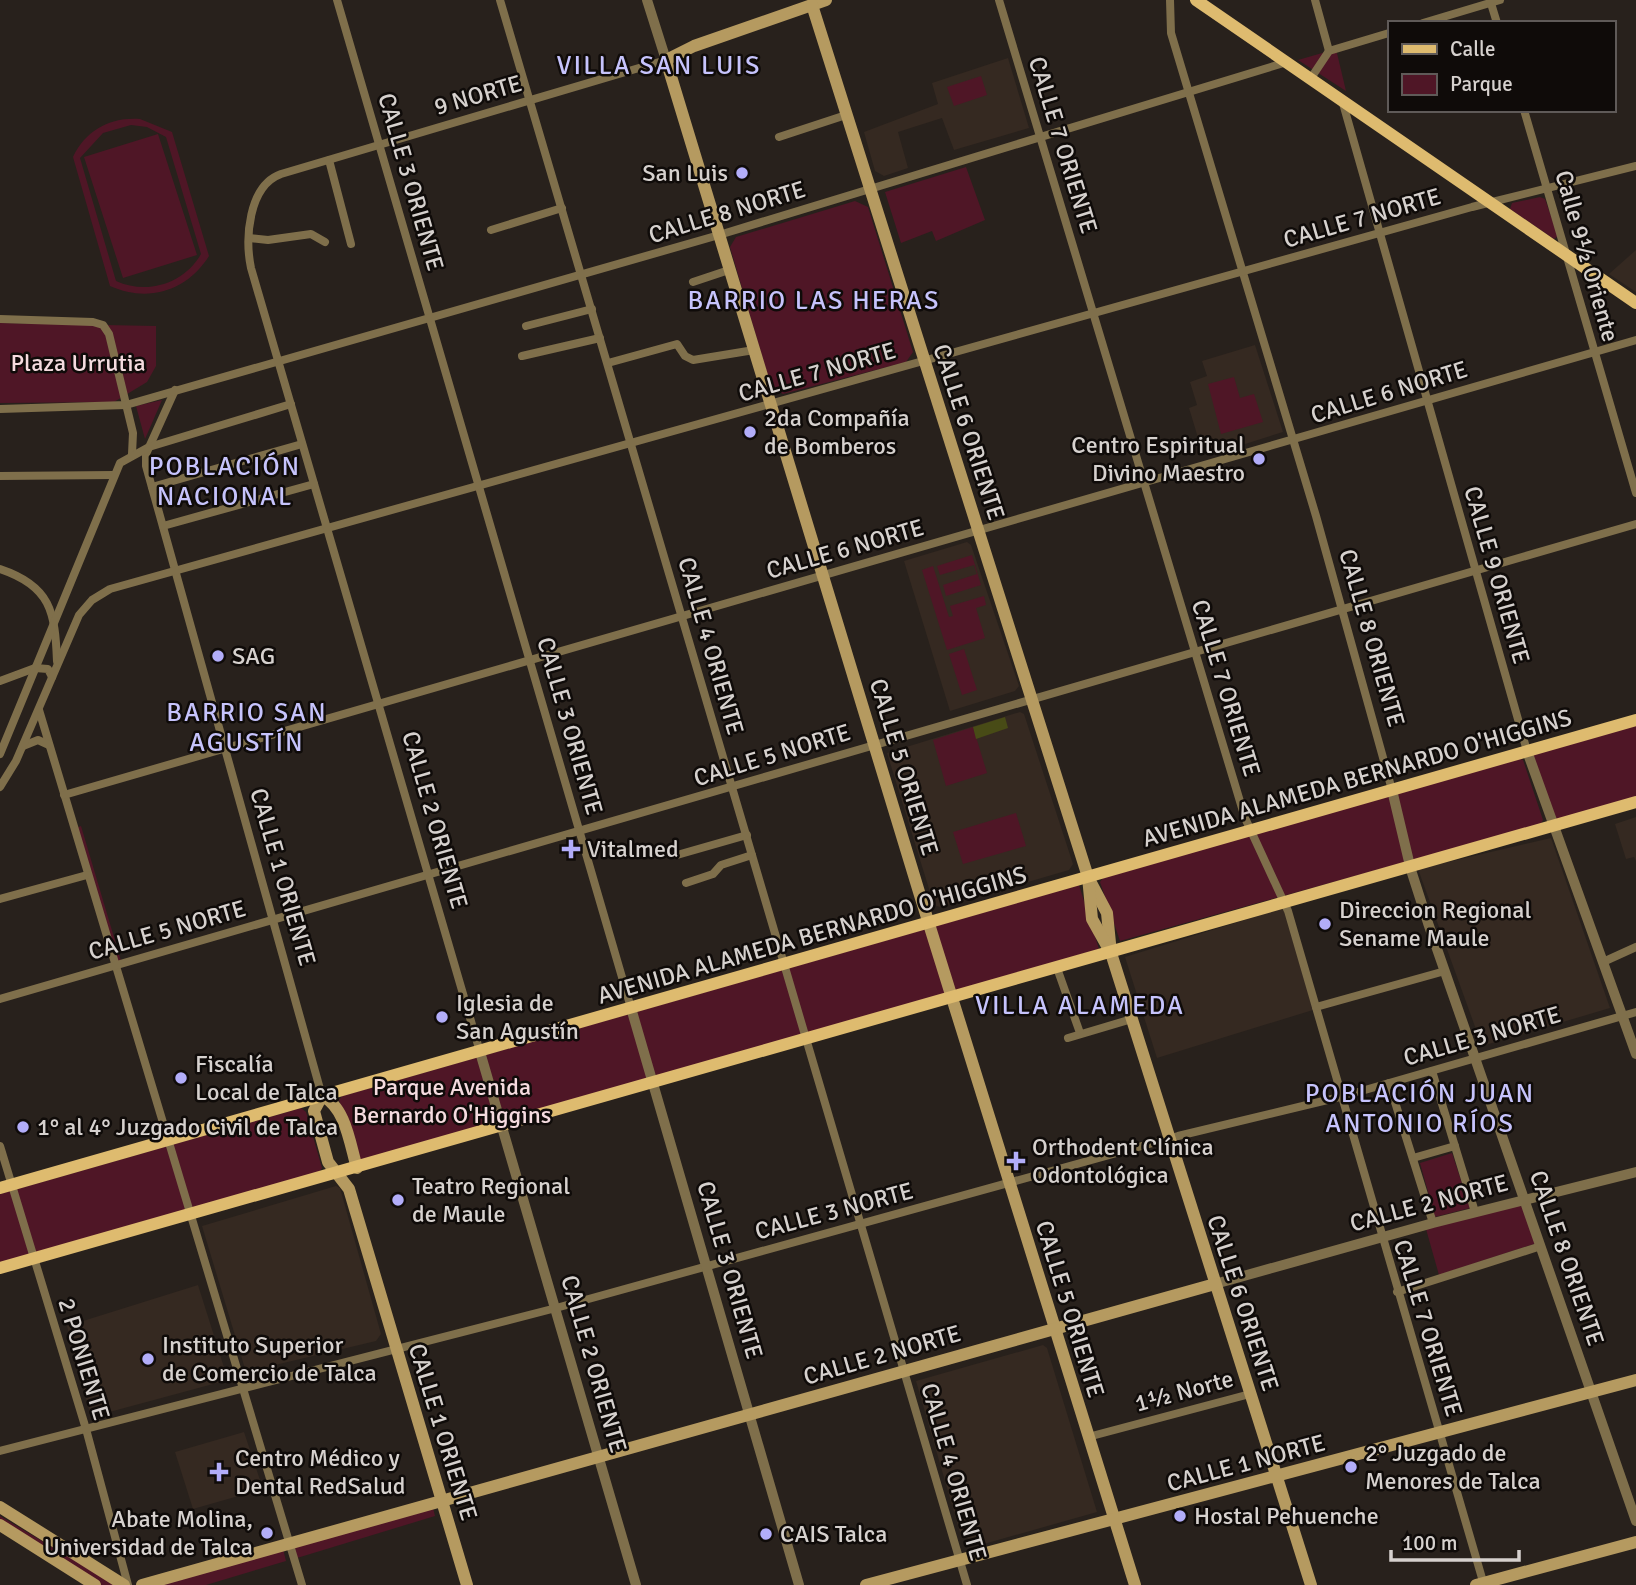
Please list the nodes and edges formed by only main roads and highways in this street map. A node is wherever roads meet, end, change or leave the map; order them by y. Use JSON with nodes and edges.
{"nodes":[{"id":1,"x":826,"y":0,"type":"edge"},
{"id":2,"x":1196,"y":0,"type":"edge"},
{"id":3,"x":811,"y":2,"type":"edge"},
{"id":4,"x":666,"y":60,"type":"joint"},
{"id":5,"x":1636,"y":303,"type":"edge"},
{"id":6,"x":1636,"y":720,"type":"edge"},
{"id":7,"x":1636,"y":802,"type":"edge"},
{"id":8,"x":1088,"y":877,"type":"junction"},
{"id":9,"x":929,"y":923,"type":"junction"},
{"id":10,"x":1111,"y":953,"type":"junction"},
{"id":11,"x":951,"y":999,"type":"junction"},
{"id":12,"x":322,"y":1096,"type":"junction"},
{"id":13,"x":357,"y":1168,"type":"junction"},
{"id":14,"x":337,"y":1174,"type":"junction"},
{"id":15,"x":6,"y":1187,"type":"edge"},
{"id":16,"x":0,"y":1268,"type":"edge"},
{"id":17,"x":1215,"y":1284,"type":"junction"},
{"id":18,"x":1054,"y":1327,"type":"junction"},
{"id":19,"x":1636,"y":1380,"type":"edge"},
{"id":20,"x":1277,"y":1477,"type":"junction"},
{"id":21,"x":442,"y":1502,"type":"junction"},
{"id":22,"x":0,"y":1507,"type":"edge"},
{"id":23,"x":1114,"y":1520,"type":"junction"},
{"id":24,"x":0,"y":1525,"type":"edge"},
{"id":25,"x":1636,"y":1542,"type":"edge"},
{"id":26,"x":1481,"y":1584,"type":"edge"},
{"id":27,"x":95,"y":1585,"type":"edge"},
{"id":28,"x":126,"y":1585,"type":"edge"},
{"id":29,"x":142,"y":1585,"type":"edge"},
{"id":30,"x":467,"y":1585,"type":"edge"},
{"id":31,"x":866,"y":1585,"type":"edge"},
{"id":32,"x":1135,"y":1585,"type":"edge"},
{"id":33,"x":1311,"y":1585,"type":"edge"}],
"edges":[{"from":1,"to":3,"type":"main road","name":"9 NORTE"},
{"from":2,"to":5,"type":"main road"},
{"from":3,"to":4,"type":"main road","name":"9 NORTE"},
{"from":3,"to":8,"type":"main road","name":"CALLE 6 ORIENTE"},
{"from":4,"to":9,"type":"main road","name":"CALLE 5 ORIENTE"},
{"from":6,"to":8,"type":"main road","name":"AVENIDA ALAMEDA BERNARDO O'HIGGINS"},
{"from":7,"to":10,"type":"main road"},
{"from":8,"to":9,"type":"main road","name":"AVENIDA ALAMEDA BERNARDO O'HIGGINS"},
{"from":8,"to":10,"type":"main road","name":"CALLE 6 ORIENTE"},
{"from":9,"to":11,"type":"main road","name":"CALLE 5 ORIENTE"},
{"from":9,"to":12,"type":"main road","name":"AVENIDA ALAMEDA BERNARDO O'HIGGINS"},
{"from":10,"to":11,"type":"main road"},
{"from":10,"to":17,"type":"main road","name":"CALLE 6 ORIENTE"},
{"from":11,"to":13,"type":"main road"},
{"from":11,"to":18,"type":"main road","name":"CALLE 5 ORIENTE"},
{"from":12,"to":13,"type":"main road"},
{"from":12,"to":14,"type":"main road","name":"CALLE 1 ORIENTE"},
{"from":12,"to":15,"type":"main road","name":"AVENIDA ALAMEDA BERNARDO O'HIGGINS"},
{"from":13,"to":14,"type":"main road"},
{"from":14,"to":16,"type":"main road"},
{"from":14,"to":21,"type":"main road","name":"CALLE 1 ORIENTE"},
{"from":17,"to":18,"type":"main road","name":"CALLE 2 NORTE"},
{"from":17,"to":20,"type":"main road","name":"CALLE 6 ORIENTE"},
{"from":18,"to":21,"type":"main road","name":"CALLE 2 NORTE"},
{"from":18,"to":23,"type":"main road","name":"CALLE 5 ORIENTE"},
{"from":19,"to":20,"type":"main road","name":"CALLE 1 NORTE"},
{"from":20,"to":23,"type":"main road","name":"CALLE 1 NORTE"},
{"from":20,"to":33,"type":"main road","name":"CALLE 6 ORIENTE"},
{"from":21,"to":29,"type":"main road","name":"CALLE 2 NORTE"},
{"from":21,"to":30,"type":"main road","name":"CALLE 1 ORIENTE"},
{"from":22,"to":28,"type":"main road"},
{"from":23,"to":31,"type":"main road","name":"CALLE 1 NORTE"},
{"from":23,"to":32,"type":"main road","name":"CALLE 5 ORIENTE"},
{"from":24,"to":27,"type":"main road"},
{"from":25,"to":26,"type":"main road"}]}
